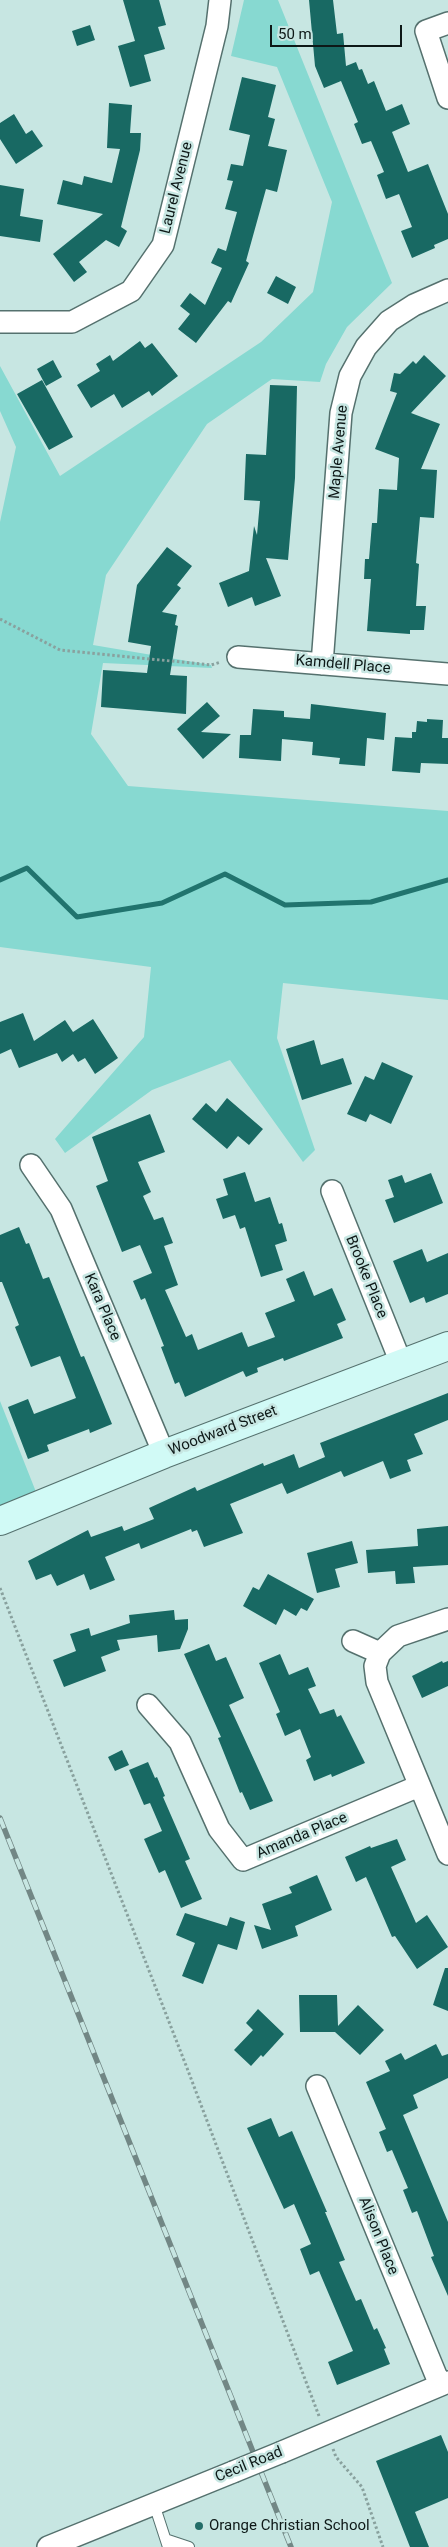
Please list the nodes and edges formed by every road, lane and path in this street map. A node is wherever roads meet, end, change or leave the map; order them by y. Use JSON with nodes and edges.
{"nodes":[{"id":1,"x":220,"y":0,"type":"edge"},
{"id":2,"x":448,"y":23,"type":"edge"},
{"id":3,"x":448,"y":98,"type":"edge"},
{"id":4,"x":448,"y":290,"type":"edge"},
{"id":5,"x":0,"y":322,"type":"edge"},
{"id":6,"x":0,"y":620,"type":"edge"},
{"id":7,"x":238,"y":657,"type":"joint"},
{"id":8,"x":322,"y":664,"type":"junction"},
{"id":9,"x":448,"y":674,"type":"edge"},
{"id":10,"x":31,"y":1165,"type":"dead end"},
{"id":11,"x":332,"y":1191,"type":"dead end"},
{"id":12,"x":448,"y":1346,"type":"edge"},
{"id":13,"x":401,"y":1363,"type":"junction"},
{"id":14,"x":164,"y":1454,"type":"junction"},
{"id":15,"x":0,"y":1521,"type":"edge"},
{"id":16,"x":0,"y":1588,"type":"edge"},
{"id":17,"x":448,"y":1619,"type":"edge"},
{"id":18,"x":353,"y":1641,"type":"dead end"},
{"id":19,"x":380,"y":1653,"type":"junction"},
{"id":20,"x":148,"y":1705,"type":"dead end"},
{"id":21,"x":419,"y":1786,"type":"junction"},
{"id":22,"x":448,"y":1854,"type":"edge"},
{"id":23,"x":317,"y":2086,"type":"dead end"},
{"id":24,"x":444,"y":2384,"type":"edge"},
{"id":25,"x":326,"y":2433,"type":"junction"},
{"id":26,"x":154,"y":2504,"type":"junction"},
{"id":27,"x":168,"y":2544,"type":"edge"},
{"id":28,"x":48,"y":2547,"type":"edge"},
{"id":29,"x":189,"y":2547,"type":"edge"},
{"id":30,"x":383,"y":2547,"type":"edge"}],
"edges":[{"from":1,"to":5,"type":"street","name":"Laurel Avenue"},
{"from":2,"to":3,"type":"street"},
{"from":4,"to":8,"type":"street","name":"Maple Avenue"},
{"from":6,"to":7,"type":"path"},
{"from":7,"to":8,"type":"street","name":"Kamdell Place"},
{"from":8,"to":9,"type":"street","name":"Kamdell Place"},
{"from":10,"to":14,"type":"street","name":"Kara Place"},
{"from":11,"to":13,"type":"street","name":"Brooke Place"},
{"from":12,"to":13,"type":"street","name":"Woodward Street"},
{"from":13,"to":14,"type":"street","name":"Woodward Street"},
{"from":14,"to":15,"type":"street","name":"Woodward Street"},
{"from":16,"to":25,"type":"path"},
{"from":17,"to":19,"type":"street"},
{"from":18,"to":19,"type":"street"},
{"from":19,"to":21,"type":"street"},
{"from":20,"to":21,"type":"street","name":"Amanda Place"},
{"from":21,"to":22,"type":"street"},
{"from":23,"to":24,"type":"street","name":"Alison Place"},
{"from":24,"to":25,"type":"street","name":"Cecil Road"},
{"from":25,"to":26,"type":"street","name":"Cecil Road","bridge":true},
{"from":25,"to":30,"type":"path"},
{"from":26,"to":27,"type":"lane"},
{"from":26,"to":28,"type":"street","name":"Cecil Road"},
{"from":27,"to":29,"type":"lane"}]}
